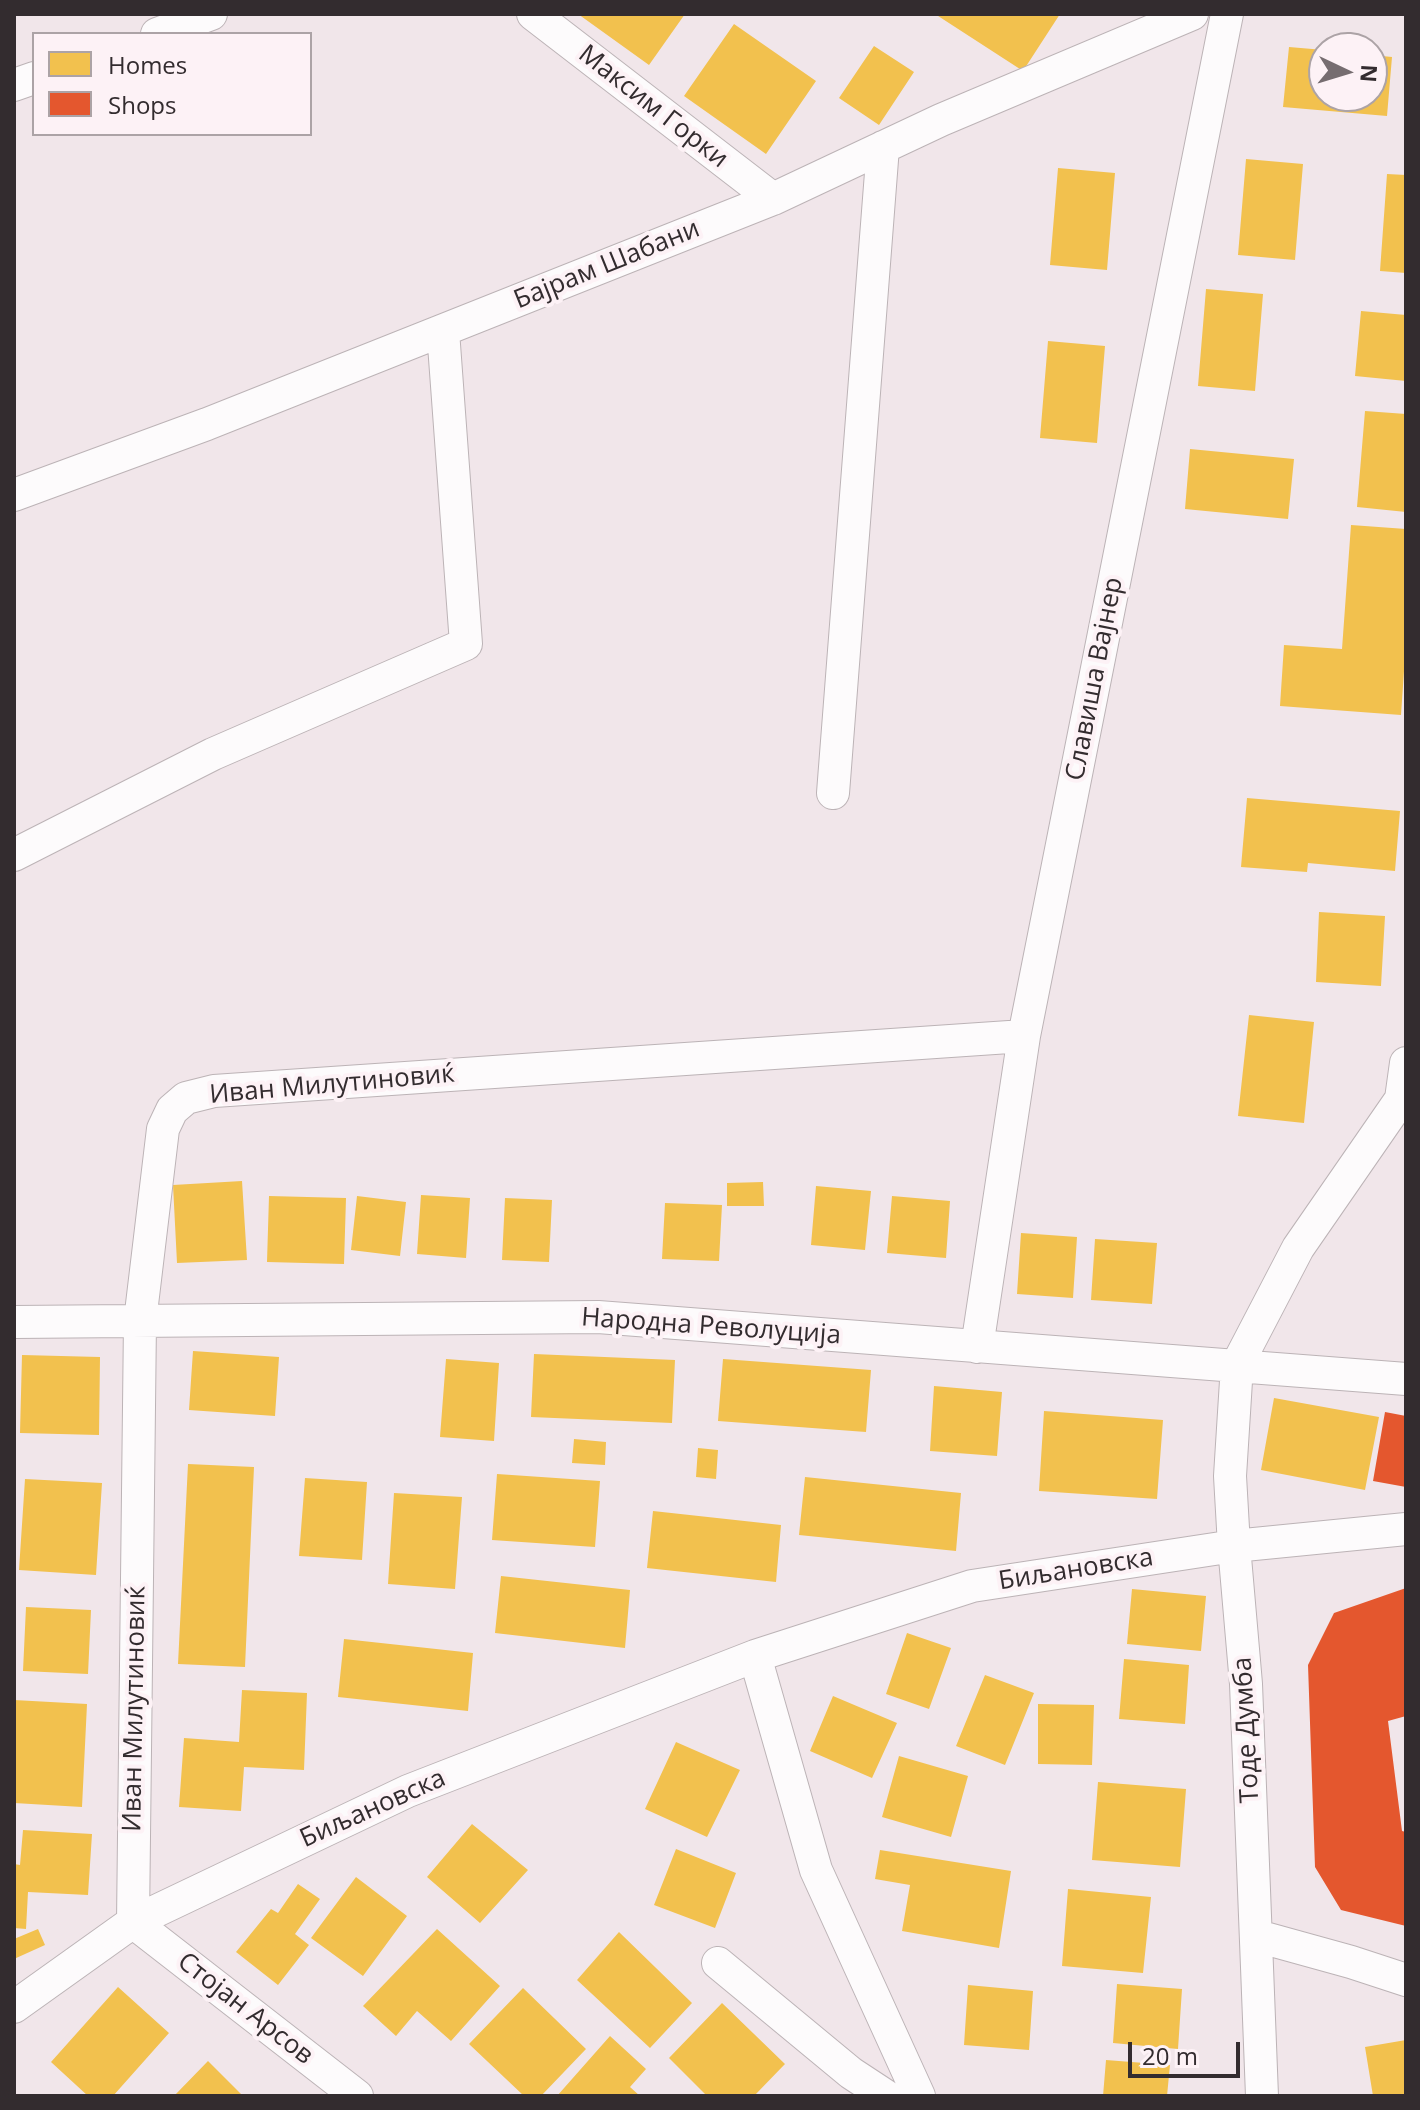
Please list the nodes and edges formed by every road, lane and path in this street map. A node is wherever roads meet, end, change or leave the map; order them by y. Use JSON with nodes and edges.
{"nodes":[{"id":1,"x":211,"y":14,"type":"edge"},
{"id":2,"x":533,"y":14,"type":"edge"},
{"id":3,"x":1192,"y":14,"type":"edge"},
{"id":4,"x":1227,"y":14,"type":"edge"},
{"id":5,"x":162,"y":32,"type":"edge"},
{"id":6,"x":883,"y":147,"type":"junction"},
{"id":7,"x":773,"y":199,"type":"junction"},
{"id":8,"x":443,"y":331,"type":"junction"},
{"id":9,"x":14,"y":495,"type":"edge"},
{"id":10,"x":833,"y":793,"type":"dead end"},
{"id":11,"x":14,"y":855,"type":"edge"},
{"id":12,"x":1024,"y":1036,"type":"junction"},
{"id":13,"x":1406,"y":1063,"type":"edge"},
{"id":14,"x":1404,"y":1098,"type":"edge"},
{"id":15,"x":140,"y":1321,"type":"junction"},
{"id":16,"x":14,"y":1322,"type":"edge"},
{"id":17,"x":977,"y":1347,"type":"junction"},
{"id":18,"x":1237,"y":1365,"type":"junction"},
{"id":19,"x":1406,"y":1379,"type":"edge"},
{"id":20,"x":1406,"y":1529,"type":"edge"},
{"id":21,"x":1234,"y":1546,"type":"junction"},
{"id":22,"x":755,"y":1656,"type":"junction"},
{"id":23,"x":133,"y":1922,"type":"junction"},
{"id":24,"x":1257,"y":1936,"type":"junction"},
{"id":25,"x":718,"y":1963,"type":"dead end"},
{"id":26,"x":1406,"y":1980,"type":"edge"},
{"id":27,"x":14,"y":2007,"type":"edge"},
{"id":28,"x":357,"y":2096,"type":"edge"},
{"id":29,"x":886,"y":2096,"type":"edge"},
{"id":30,"x":919,"y":2096,"type":"edge"},
{"id":31,"x":1262,"y":2096,"type":"edge"}],
"edges":[{"from":1,"to":5,"type":"street"},
{"from":2,"to":7,"type":"street","name":"Максим Горки"},
{"from":3,"to":6,"type":"street","name":"Бајрам Шабани"},
{"from":4,"to":12,"type":"street","name":"Славиша Вајнер"},
{"from":6,"to":7,"type":"street","name":"Бајрам Шабани"},
{"from":6,"to":10,"type":"street"},
{"from":7,"to":8,"type":"street","name":"Бајрам Шабани"},
{"from":8,"to":9,"type":"street","name":"Бајрам Шабани"},
{"from":8,"to":11,"type":"street"},
{"from":12,"to":15,"type":"street","name":"Иван Милутиновиќ"},
{"from":12,"to":17,"type":"street","name":"Славиша Вајнер"},
{"from":13,"to":14,"type":"street"},
{"from":14,"to":18,"type":"street"},
{"from":15,"to":16,"type":"street","name":"Народна Револуција"},
{"from":15,"to":17,"type":"street","name":"Народна Револуција"},
{"from":15,"to":23,"type":"street","name":"Иван Милутиновиќ"},
{"from":17,"to":18,"type":"street","name":"Народна Револуција"},
{"from":18,"to":19,"type":"street","name":"Народна Револуција"},
{"from":18,"to":21,"type":"street","name":"Тоде Думба"},
{"from":20,"to":21,"type":"street","name":"Биљановска"},
{"from":21,"to":22,"type":"street","name":"Биљановска"},
{"from":21,"to":24,"type":"street","name":"Тоде Думба"},
{"from":22,"to":23,"type":"street","name":"Биљановска"},
{"from":22,"to":30,"type":"street"},
{"from":23,"to":27,"type":"street","name":"Биљановска"},
{"from":23,"to":28,"type":"street","name":"Стојан Арсов"},
{"from":24,"to":26,"type":"street"},
{"from":24,"to":31,"type":"street","name":"Тоде Думба"},
{"from":25,"to":29,"type":"street"}]}
